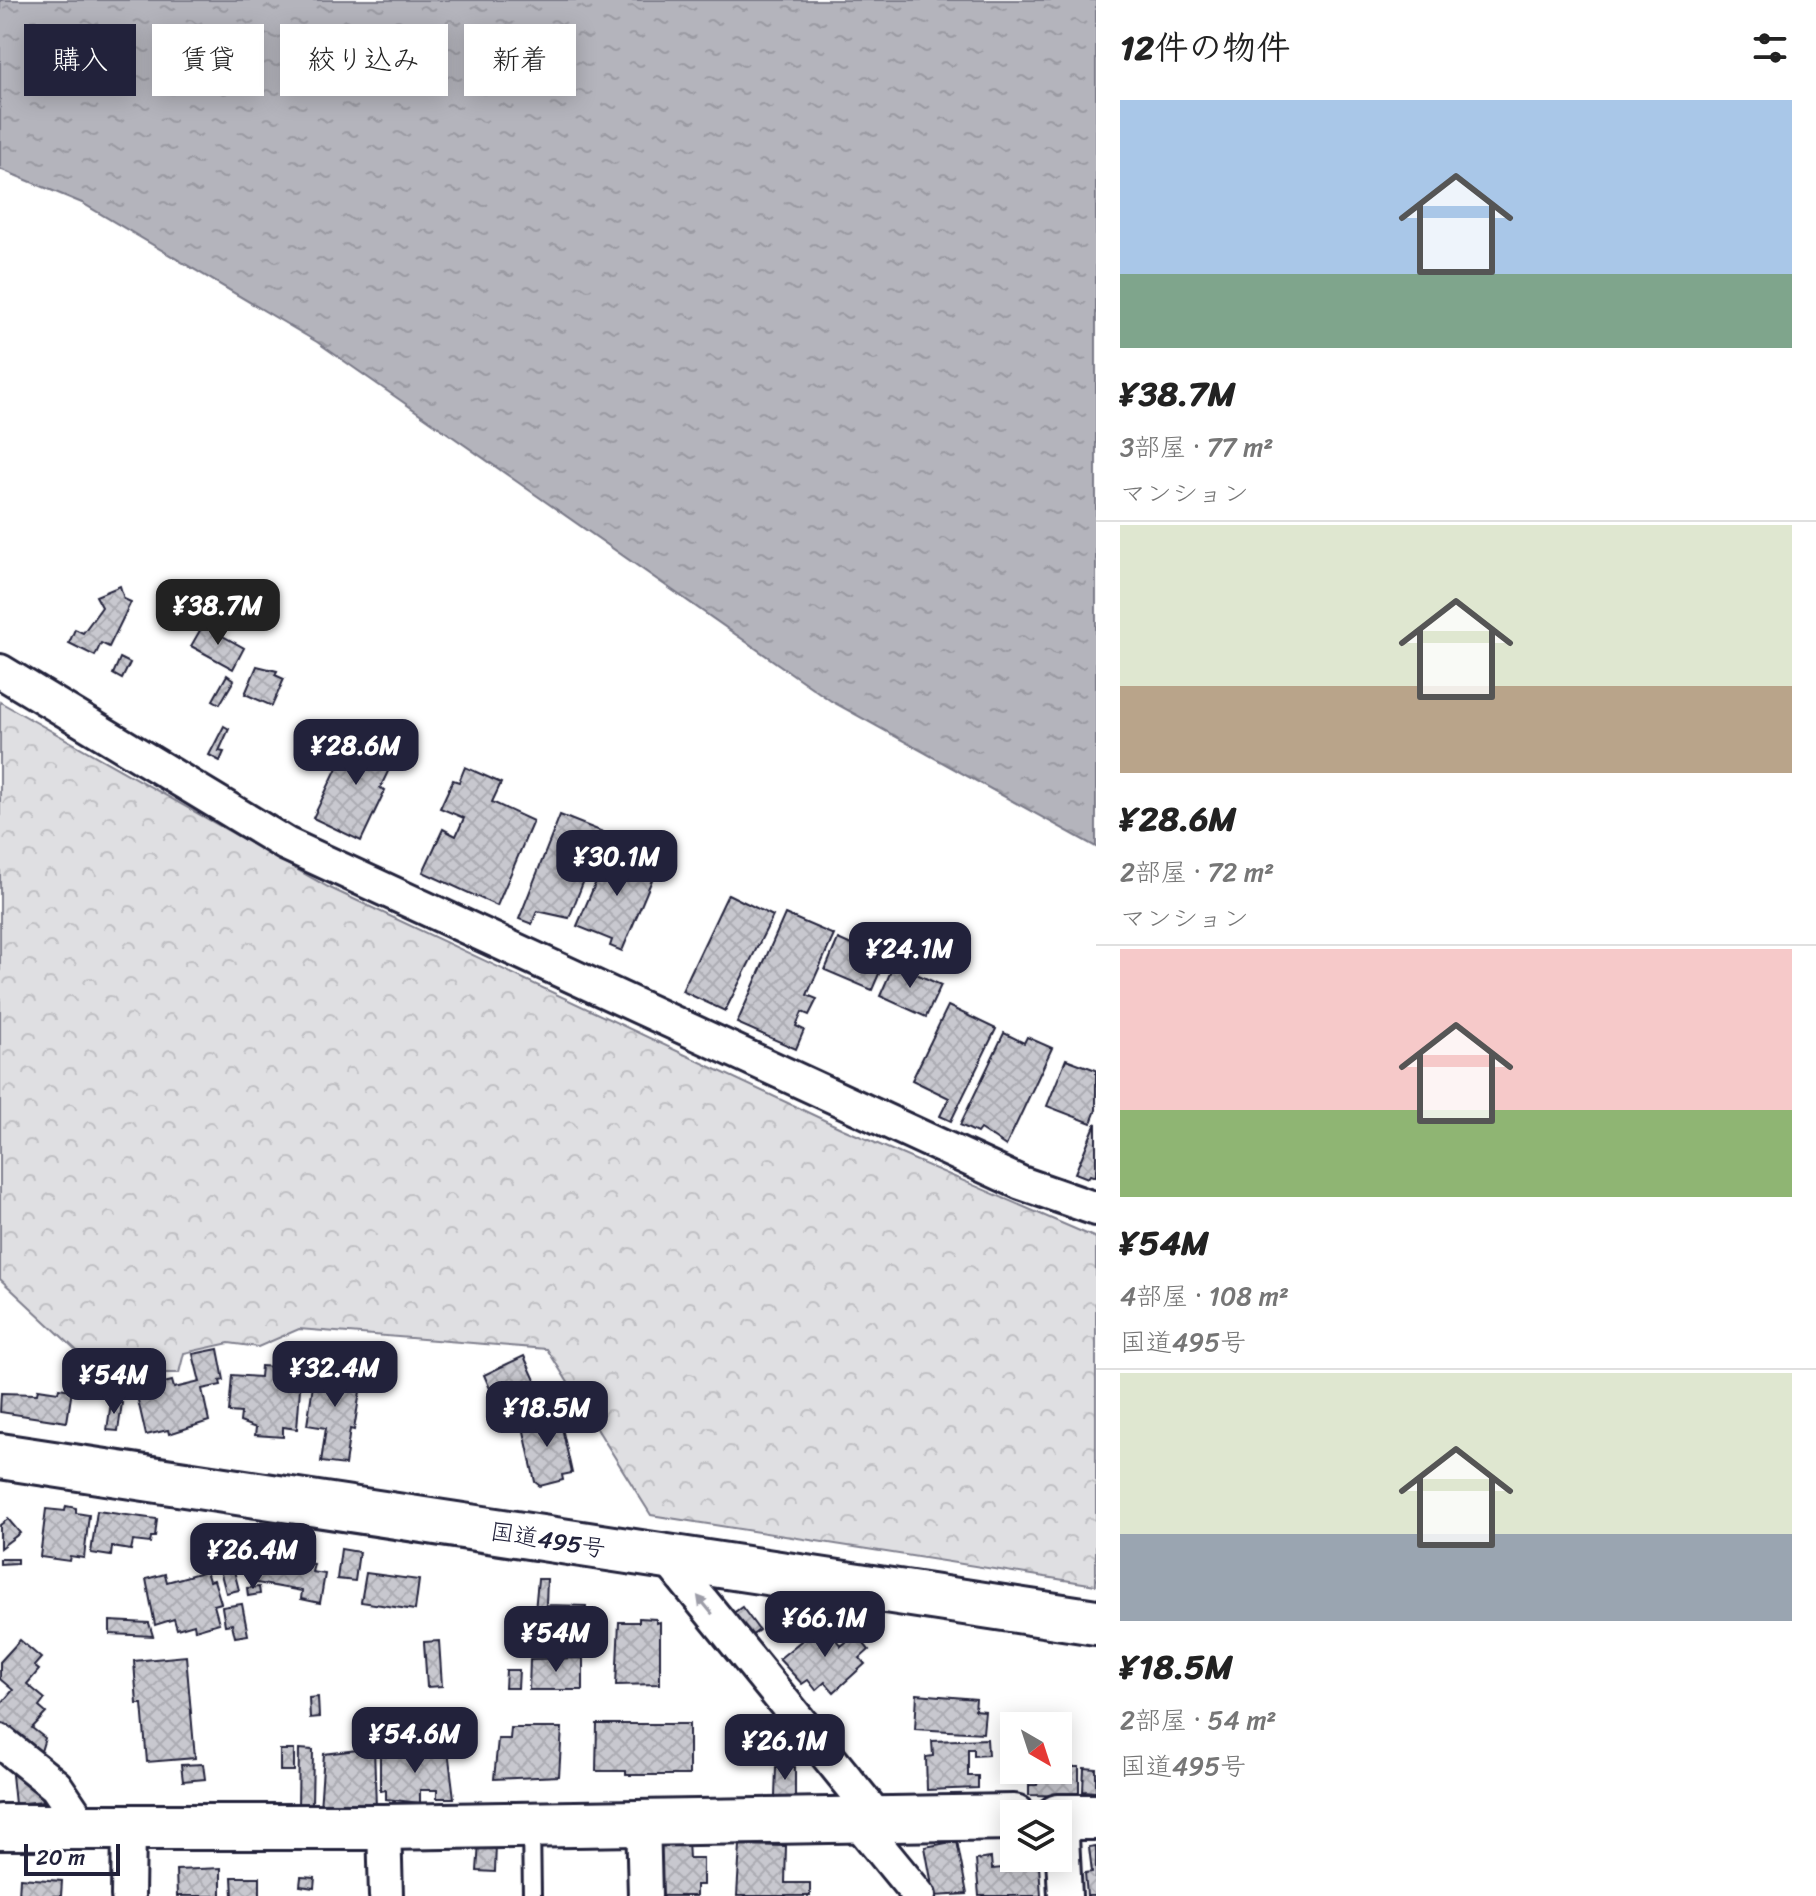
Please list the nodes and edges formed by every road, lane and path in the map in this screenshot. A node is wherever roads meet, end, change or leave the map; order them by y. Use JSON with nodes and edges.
{"nodes":[{"id":1,"x":0,"y":671,"type":"edge"},
{"id":2,"x":1096,"y":1209,"type":"edge"},
{"id":3,"x":0,"y":1456,"type":"edge"},
{"id":4,"x":667,"y":1558,"type":"junction"},
{"id":5,"x":1096,"y":1622,"type":"edge"},
{"id":6,"x":0,"y":1741,"type":"edge"},
{"id":7,"x":1000,"y":1817,"type":"edge"},
{"id":8,"x":866,"y":1818,"type":"junction"},
{"id":9,"x":643,"y":1820,"type":"junction"},
{"id":10,"x":531,"y":1823,"type":"junction"},
{"id":11,"x":0,"y":1827,"type":"edge"},
{"id":12,"x":384,"y":1827,"type":"junction"},
{"id":13,"x":85,"y":1829,"type":"junction"},
{"id":14,"x":129,"y":1829,"type":"junction"},
{"id":15,"x":1067,"y":1872,"type":"edge"},
{"id":16,"x":128,"y":1896,"type":"edge"},
{"id":17,"x":386,"y":1896,"type":"edge"},
{"id":18,"x":532,"y":1896,"type":"edge"},
{"id":19,"x":645,"y":1896,"type":"edge"},
{"id":20,"x":919,"y":1896,"type":"edge"},
{"id":21,"x":1065,"y":1896,"type":"edge"}],
"edges":[{"from":1,"to":2,"type":"street"},
{"from":3,"to":4,"type":"main road","name":"国道495号"},
{"from":4,"to":5,"type":"main road","name":"国道495号"},
{"from":8,"to":4,"type":"street","one_way":true},
{"from":6,"to":13,"type":"street"},
{"from":7,"to":8,"type":"main road"},
{"from":8,"to":9,"type":"main road"},
{"from":8,"to":20,"type":"street"},
{"from":9,"to":10,"type":"main road"},
{"from":9,"to":19,"type":"street"},
{"from":10,"to":12,"type":"main road"},
{"from":10,"to":18,"type":"lane"},
{"from":11,"to":13,"type":"main road"},
{"from":12,"to":14,"type":"main road"},
{"from":12,"to":17,"type":"street"},
{"from":13,"to":14,"type":"main road"},
{"from":14,"to":16,"type":"street"},
{"from":15,"to":21,"type":"street"}]}
